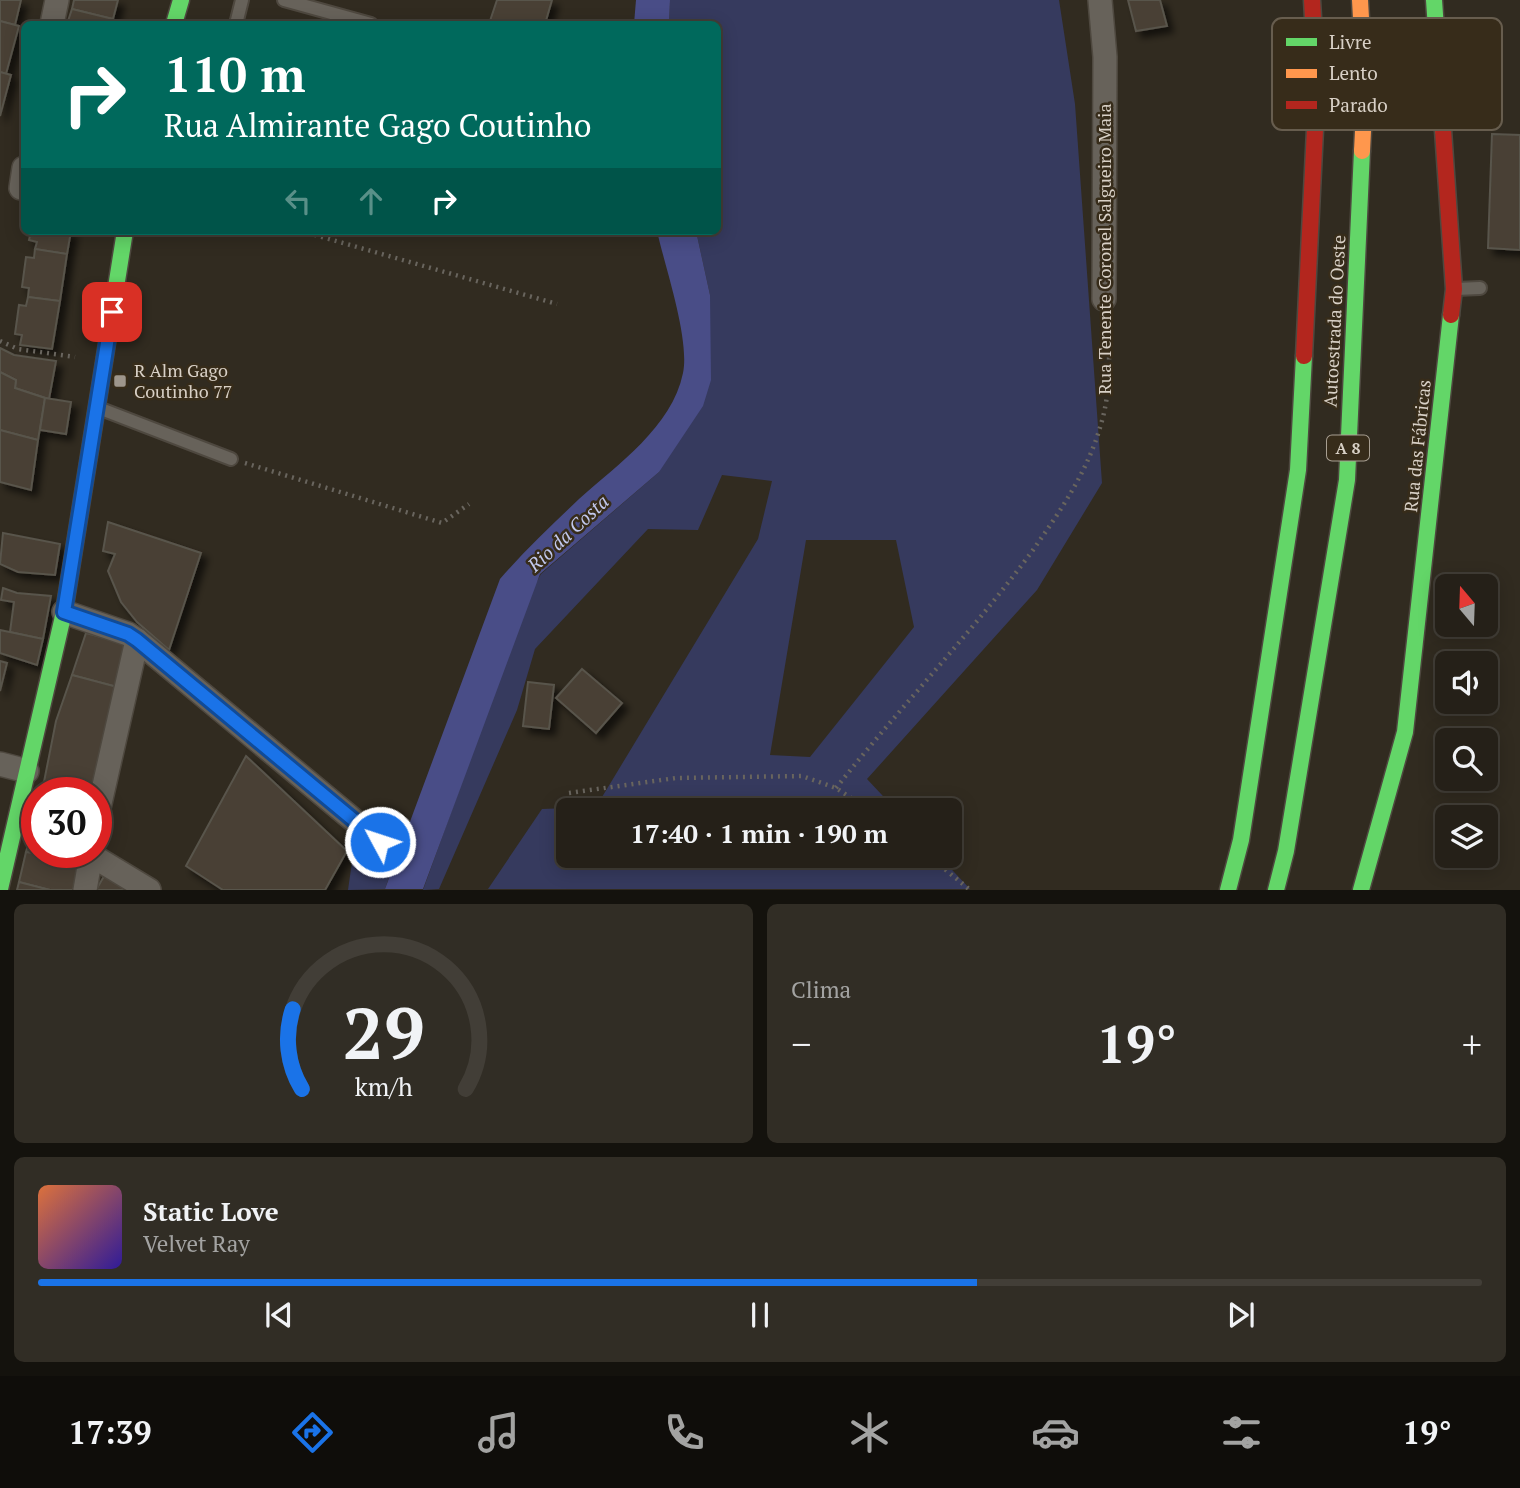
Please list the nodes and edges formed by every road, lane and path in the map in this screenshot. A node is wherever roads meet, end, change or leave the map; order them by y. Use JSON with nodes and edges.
{"nodes":[{"id":1,"x":57,"y":0,"type":"edge"},
{"id":2,"x":181,"y":0,"type":"edge"},
{"id":3,"x":242,"y":0,"type":"edge"},
{"id":4,"x":284,"y":0,"type":"edge"},
{"id":5,"x":1100,"y":0,"type":"edge"},
{"id":6,"x":1312,"y":0,"type":"edge"},
{"id":7,"x":1360,"y":0,"type":"edge"},
{"id":8,"x":1434,"y":0,"type":"edge"},
{"id":9,"x":1313,"y":18,"type":"edge"},
{"id":10,"x":1361,"y":18,"type":"edge"},
{"id":11,"x":1435,"y":18,"type":"edge"},
{"id":12,"x":53,"y":21,"type":"edge"},
{"id":13,"x":175,"y":21,"type":"edge"},
{"id":14,"x":237,"y":21,"type":"edge"},
{"id":15,"x":360,"y":21,"type":"edge"},
{"id":16,"x":1315,"y":130,"type":"edge"},
{"id":17,"x":1363,"y":130,"type":"edge"},
{"id":18,"x":1443,"y":130,"type":"edge"},
{"id":19,"x":124,"y":235,"type":"edge"},
{"id":20,"x":315,"y":235,"type":"edge"},
{"id":21,"x":1480,"y":288,"type":"dead end"},
{"id":22,"x":1454,"y":289,"type":"junction"},
{"id":23,"x":1104,"y":299,"type":"joint"},
{"id":24,"x":557,"y":304,"type":"dead end"},
{"id":25,"x":0,"y":341,"type":"edge"},
{"id":26,"x":54,"y":355,"type":"dead end"},
{"id":27,"x":97,"y":408,"type":"junction"},
{"id":28,"x":230,"y":459,"type":"joint"},
{"id":29,"x":469,"y":504,"type":"dead end"},
{"id":30,"x":64,"y":612,"type":"junction"},
{"id":31,"x":137,"y":640,"type":"junction"},
{"id":32,"x":0,"y":764,"type":"edge"},
{"id":33,"x":27,"y":771,"type":"junction"},
{"id":34,"x":106,"y":777,"type":"edge"},
{"id":35,"x":836,"y":788,"type":"junction"},
{"id":36,"x":569,"y":793,"type":"dead end"},
{"id":37,"x":851,"y":798,"type":"edge"},
{"id":38,"x":380,"y":842,"type":"dead end"},
{"id":39,"x":112,"y":867,"type":"edge"},
{"id":40,"x":89,"y":868,"type":"edge"},
{"id":41,"x":943,"y":868,"type":"edge"},
{"id":42,"x":0,"y":889,"type":"edge"},
{"id":43,"x":85,"y":890,"type":"edge"},
{"id":44,"x":149,"y":890,"type":"edge"},
{"id":45,"x":970,"y":890,"type":"edge"},
{"id":46,"x":1228,"y":890,"type":"edge"},
{"id":47,"x":1276,"y":890,"type":"edge"},
{"id":48,"x":1362,"y":890,"type":"edge"}],
"edges":[{"from":1,"to":12,"type":"street"},
{"from":2,"to":13,"type":"main road"},
{"from":3,"to":14,"type":"lane"},
{"from":4,"to":15,"type":"lane"},
{"from":5,"to":23,"type":"street","name":"Rua Tenente Coronel Salgueiro Maia"},
{"from":6,"to":9,"type":"main road","name":"Autoestrada do Oeste"},
{"from":7,"to":10,"type":"main road","name":"Autoestrada do Oeste","number":"A 8"},
{"from":8,"to":11,"type":"main road","name":"Rua das Fábricas"},
{"from":16,"to":46,"type":"main road","name":"Autoestrada do Oeste"},
{"from":17,"to":47,"type":"main road","name":"Autoestrada do Oeste","number":"A 8"},
{"from":18,"to":22,"type":"main road","name":"Rua das Fábricas"},
{"from":19,"to":27,"type":"main road"},
{"from":20,"to":24,"type":"path"},
{"from":21,"to":22,"type":"lane"},
{"from":22,"to":48,"type":"main road","name":"Rua das Fábricas"},
{"from":23,"to":35,"type":"path","name":"Rua Tenente Coronel Salgueiro Maia"},
{"from":25,"to":26,"type":"path"},
{"from":27,"to":28,"type":"lane"},
{"from":27,"to":30,"type":"main road"},
{"from":28,"to":29,"type":"path"},
{"from":30,"to":31,"type":"street"},
{"from":30,"to":33,"type":"main road"},
{"from":31,"to":34,"type":"street"},
{"from":31,"to":38,"type":"street"},
{"from":32,"to":33,"type":"street"},
{"from":33,"to":42,"type":"main road"},
{"from":35,"to":36,"type":"path"},
{"from":35,"to":37,"type":"path"},
{"from":39,"to":44,"type":"street"},
{"from":40,"to":43,"type":"street"},
{"from":41,"to":45,"type":"path"}]}
